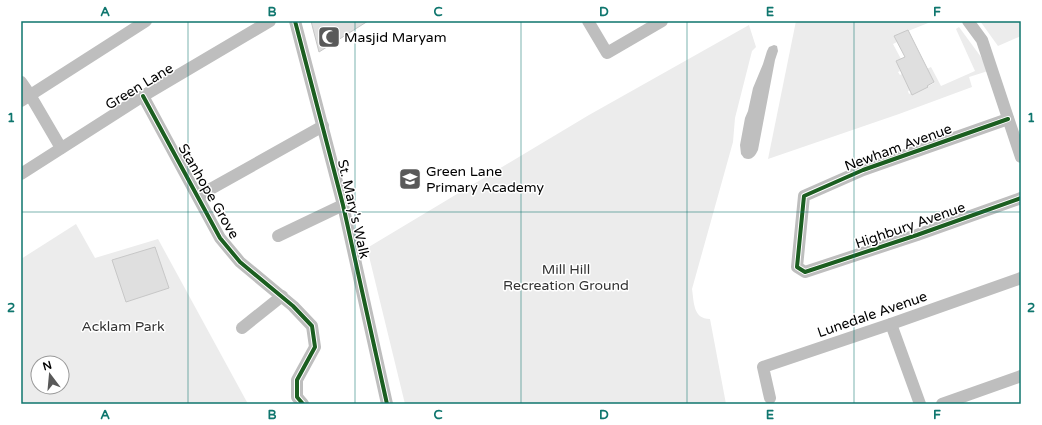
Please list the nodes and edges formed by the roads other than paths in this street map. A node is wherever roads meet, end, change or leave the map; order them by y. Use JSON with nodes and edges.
{"nodes":[{"id":1,"x":146,"y":21,"type":"edge"},
{"id":2,"x":270,"y":21,"type":"edge"},
{"id":3,"x":295,"y":21,"type":"edge"},
{"id":4,"x":588,"y":21,"type":"edge"},
{"id":5,"x":662,"y":21,"type":"edge"},
{"id":6,"x":968,"y":21,"type":"edge"},
{"id":7,"x":21,"y":82,"type":"edge"},
{"id":8,"x":143,"y":96,"type":"junction"},
{"id":9,"x":26,"y":98,"type":"edge"},
{"id":10,"x":1008,"y":120,"type":"junction"},
{"id":11,"x":322,"y":126,"type":"junction"},
{"id":12,"x":61,"y":148,"type":"junction"},
{"id":13,"x":1021,"y":157,"type":"edge"},
{"id":14,"x":21,"y":174,"type":"edge"},
{"id":15,"x":198,"y":196,"type":"junction"},
{"id":16,"x":1021,"y":198,"type":"edge"},
{"id":17,"x":343,"y":205,"type":"junction"},
{"id":18,"x":278,"y":236,"type":"dead end"},
{"id":19,"x":805,"y":272,"type":"joint"},
{"id":20,"x":1021,"y":278,"type":"edge"},
{"id":21,"x":282,"y":296,"type":"junction"},
{"id":22,"x":891,"y":324,"type":"junction"},
{"id":23,"x":242,"y":328,"type":"dead end"},
{"id":24,"x":1021,"y":376,"type":"edge"},
{"id":25,"x":770,"y":398,"type":"dead end"},
{"id":26,"x":303,"y":404,"type":"edge"},
{"id":27,"x":387,"y":404,"type":"edge"},
{"id":28,"x":920,"y":404,"type":"edge"},
{"id":29,"x":942,"y":404,"type":"edge"}],
"edges":[{"from":1,"to":9,"type":"street"},
{"from":2,"to":8,"type":"street","name":"Green Lane"},
{"from":3,"to":11,"type":"street","name":"St. Mary's Walk"},
{"from":4,"to":5,"type":"street"},
{"from":6,"to":10,"type":"street"},
{"from":7,"to":9,"type":"street"},
{"from":8,"to":12,"type":"street","name":"Green Lane"},
{"from":8,"to":15,"type":"street","name":"Stanhope Grove"},
{"from":9,"to":12,"type":"street"},
{"from":10,"to":13,"type":"street"},
{"from":10,"to":19,"type":"street","name":"Newham Avenue"},
{"from":11,"to":15,"type":"street"},
{"from":11,"to":17,"type":"street","name":"St. Mary's Walk"},
{"from":12,"to":14,"type":"street","name":"Green Lane"},
{"from":15,"to":21,"type":"street","name":"Stanhope Grove"},
{"from":16,"to":19,"type":"street","name":"Highbury Avenue"},
{"from":17,"to":18,"type":"street"},
{"from":17,"to":27,"type":"street","name":"St. Mary's Walk"},
{"from":20,"to":22,"type":"street","name":"Lunedale Avenue"},
{"from":21,"to":23,"type":"street"},
{"from":21,"to":26,"type":"street","name":"Stanhope Grove"},
{"from":22,"to":25,"type":"street","name":"Lunedale Avenue"},
{"from":22,"to":28,"type":"street"},
{"from":24,"to":29,"type":"street"}]}
